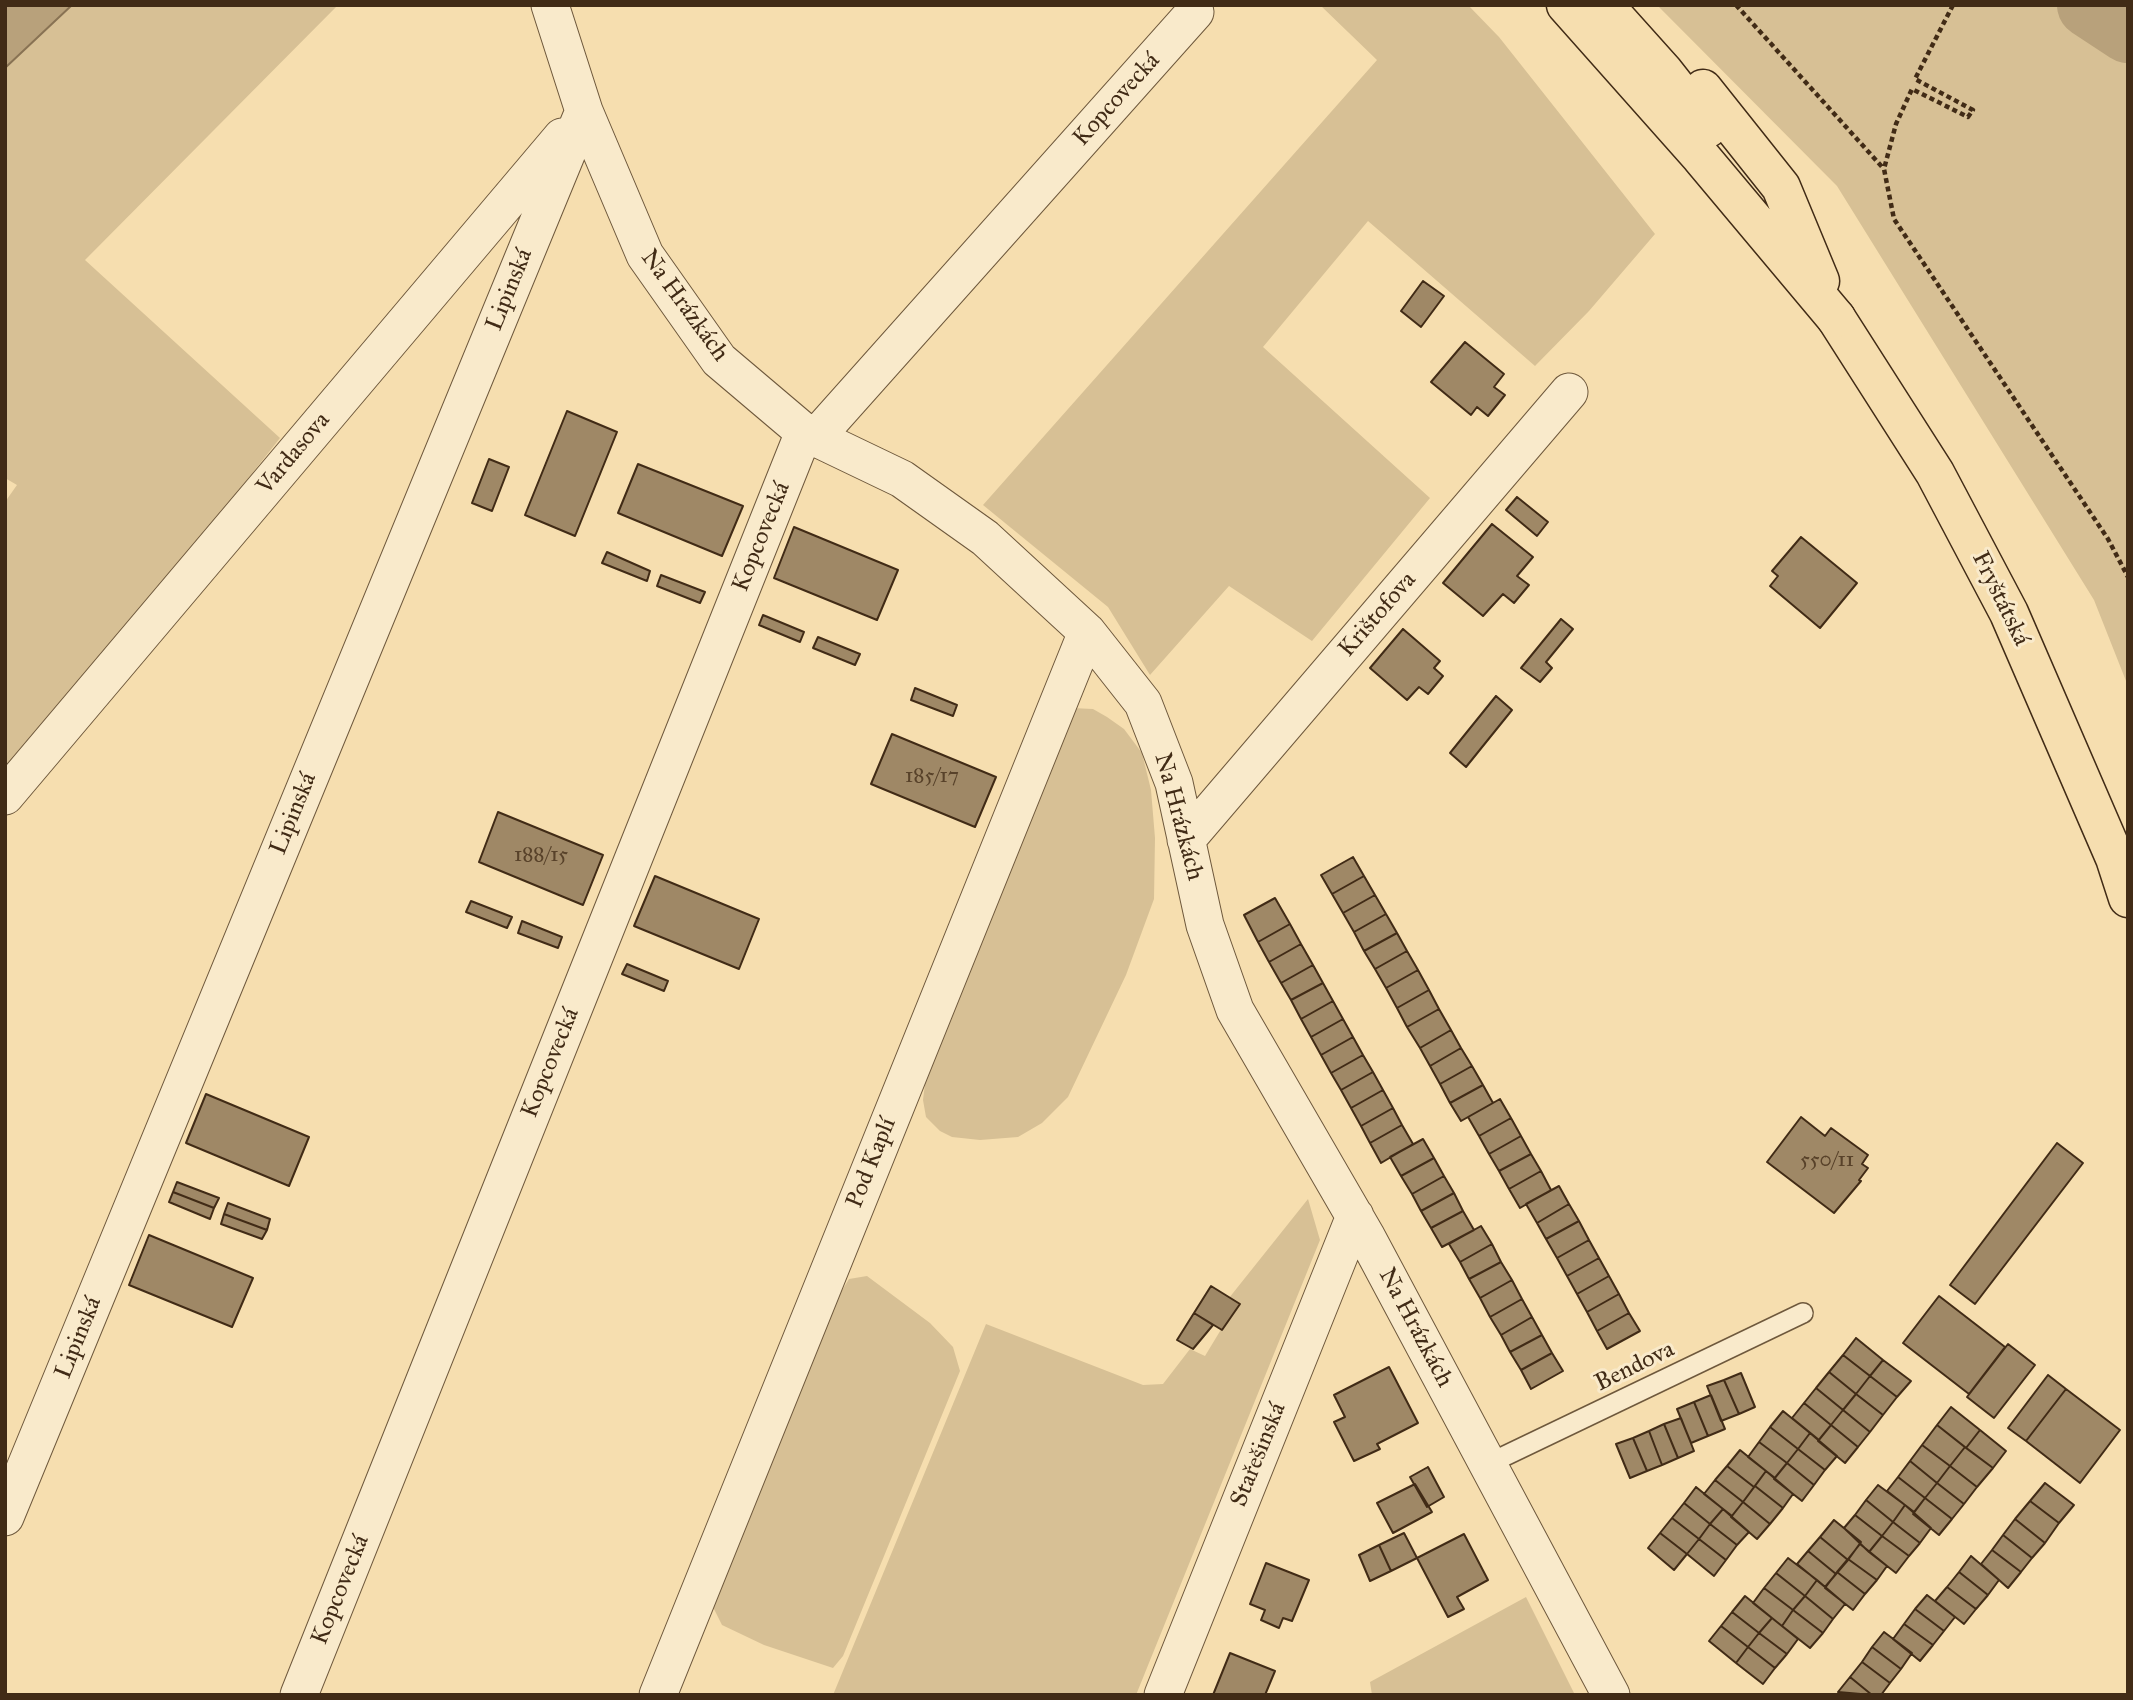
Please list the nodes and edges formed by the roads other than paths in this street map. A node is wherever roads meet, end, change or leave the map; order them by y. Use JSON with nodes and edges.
{"nodes":[{"id":1,"x":550,"y":5,"type":"edge"},
{"id":2,"x":1566,"y":5,"type":"edge"},
{"id":3,"x":1604,"y":5,"type":"edge"},
{"id":4,"x":1631,"y":5,"type":"edge"},
{"id":5,"x":1195,"y":12,"type":"dead end"},
{"id":6,"x":584,"y":111,"type":"junction"},
{"id":7,"x":1836,"y":318,"type":"junction"},
{"id":8,"x":1569,"y":392,"type":"dead end"},
{"id":9,"x":810,"y":435,"type":"junction"},
{"id":10,"x":1087,"y":632,"type":"junction"},
{"id":11,"x":5,"y":796,"type":"edge"},
{"id":12,"x":1186,"y":840,"type":"junction"},
{"id":13,"x":2128,"y":898,"type":"edge"},
{"id":14,"x":1354,"y":1216,"type":"junction"},
{"id":15,"x":1803,"y":1313,"type":"dead end"},
{"id":16,"x":1488,"y":1464,"type":"junction"},
{"id":17,"x":5,"y":1517,"type":"edge"},
{"id":18,"x":299,"y":1695,"type":"edge"},
{"id":19,"x":658,"y":1695,"type":"edge"},
{"id":20,"x":1163,"y":1695,"type":"edge"},
{"id":21,"x":1611,"y":1695,"type":"edge"}],
"edges":[{"from":1,"to":6,"type":"street","name":"Na Hrázkách"},
{"from":2,"to":7,"type":"main road"},
{"from":3,"to":7,"type":"main road"},
{"from":4,"to":7,"type":"main road"},
{"from":5,"to":9,"type":"street","name":"Kopcovecká"},
{"from":6,"to":9,"type":"street","name":"Na Hrázkách"},
{"from":6,"to":11,"type":"street","name":"Vardasova"},
{"from":6,"to":17,"type":"street","name":"Lipinská"},
{"from":7,"to":13,"type":"main road","name":"Fryštátská"},
{"from":8,"to":12,"type":"street","name":"Krištofova"},
{"from":9,"to":10,"type":"street","name":"Na Hrázkách"},
{"from":9,"to":18,"type":"street","name":"Kopcovecká"},
{"from":10,"to":12,"type":"street","name":"Na Hrázkách"},
{"from":10,"to":19,"type":"street","name":"Pod Kaplí"},
{"from":12,"to":14,"type":"street","name":"Na Hrázkách"},
{"from":14,"to":16,"type":"street","name":"Na Hrázkách"},
{"from":14,"to":20,"type":"street","name":"Stařešinská"},
{"from":15,"to":16,"type":"lane","name":"Bendova"},
{"from":16,"to":21,"type":"street","name":"Na Hrázkách"}]}
